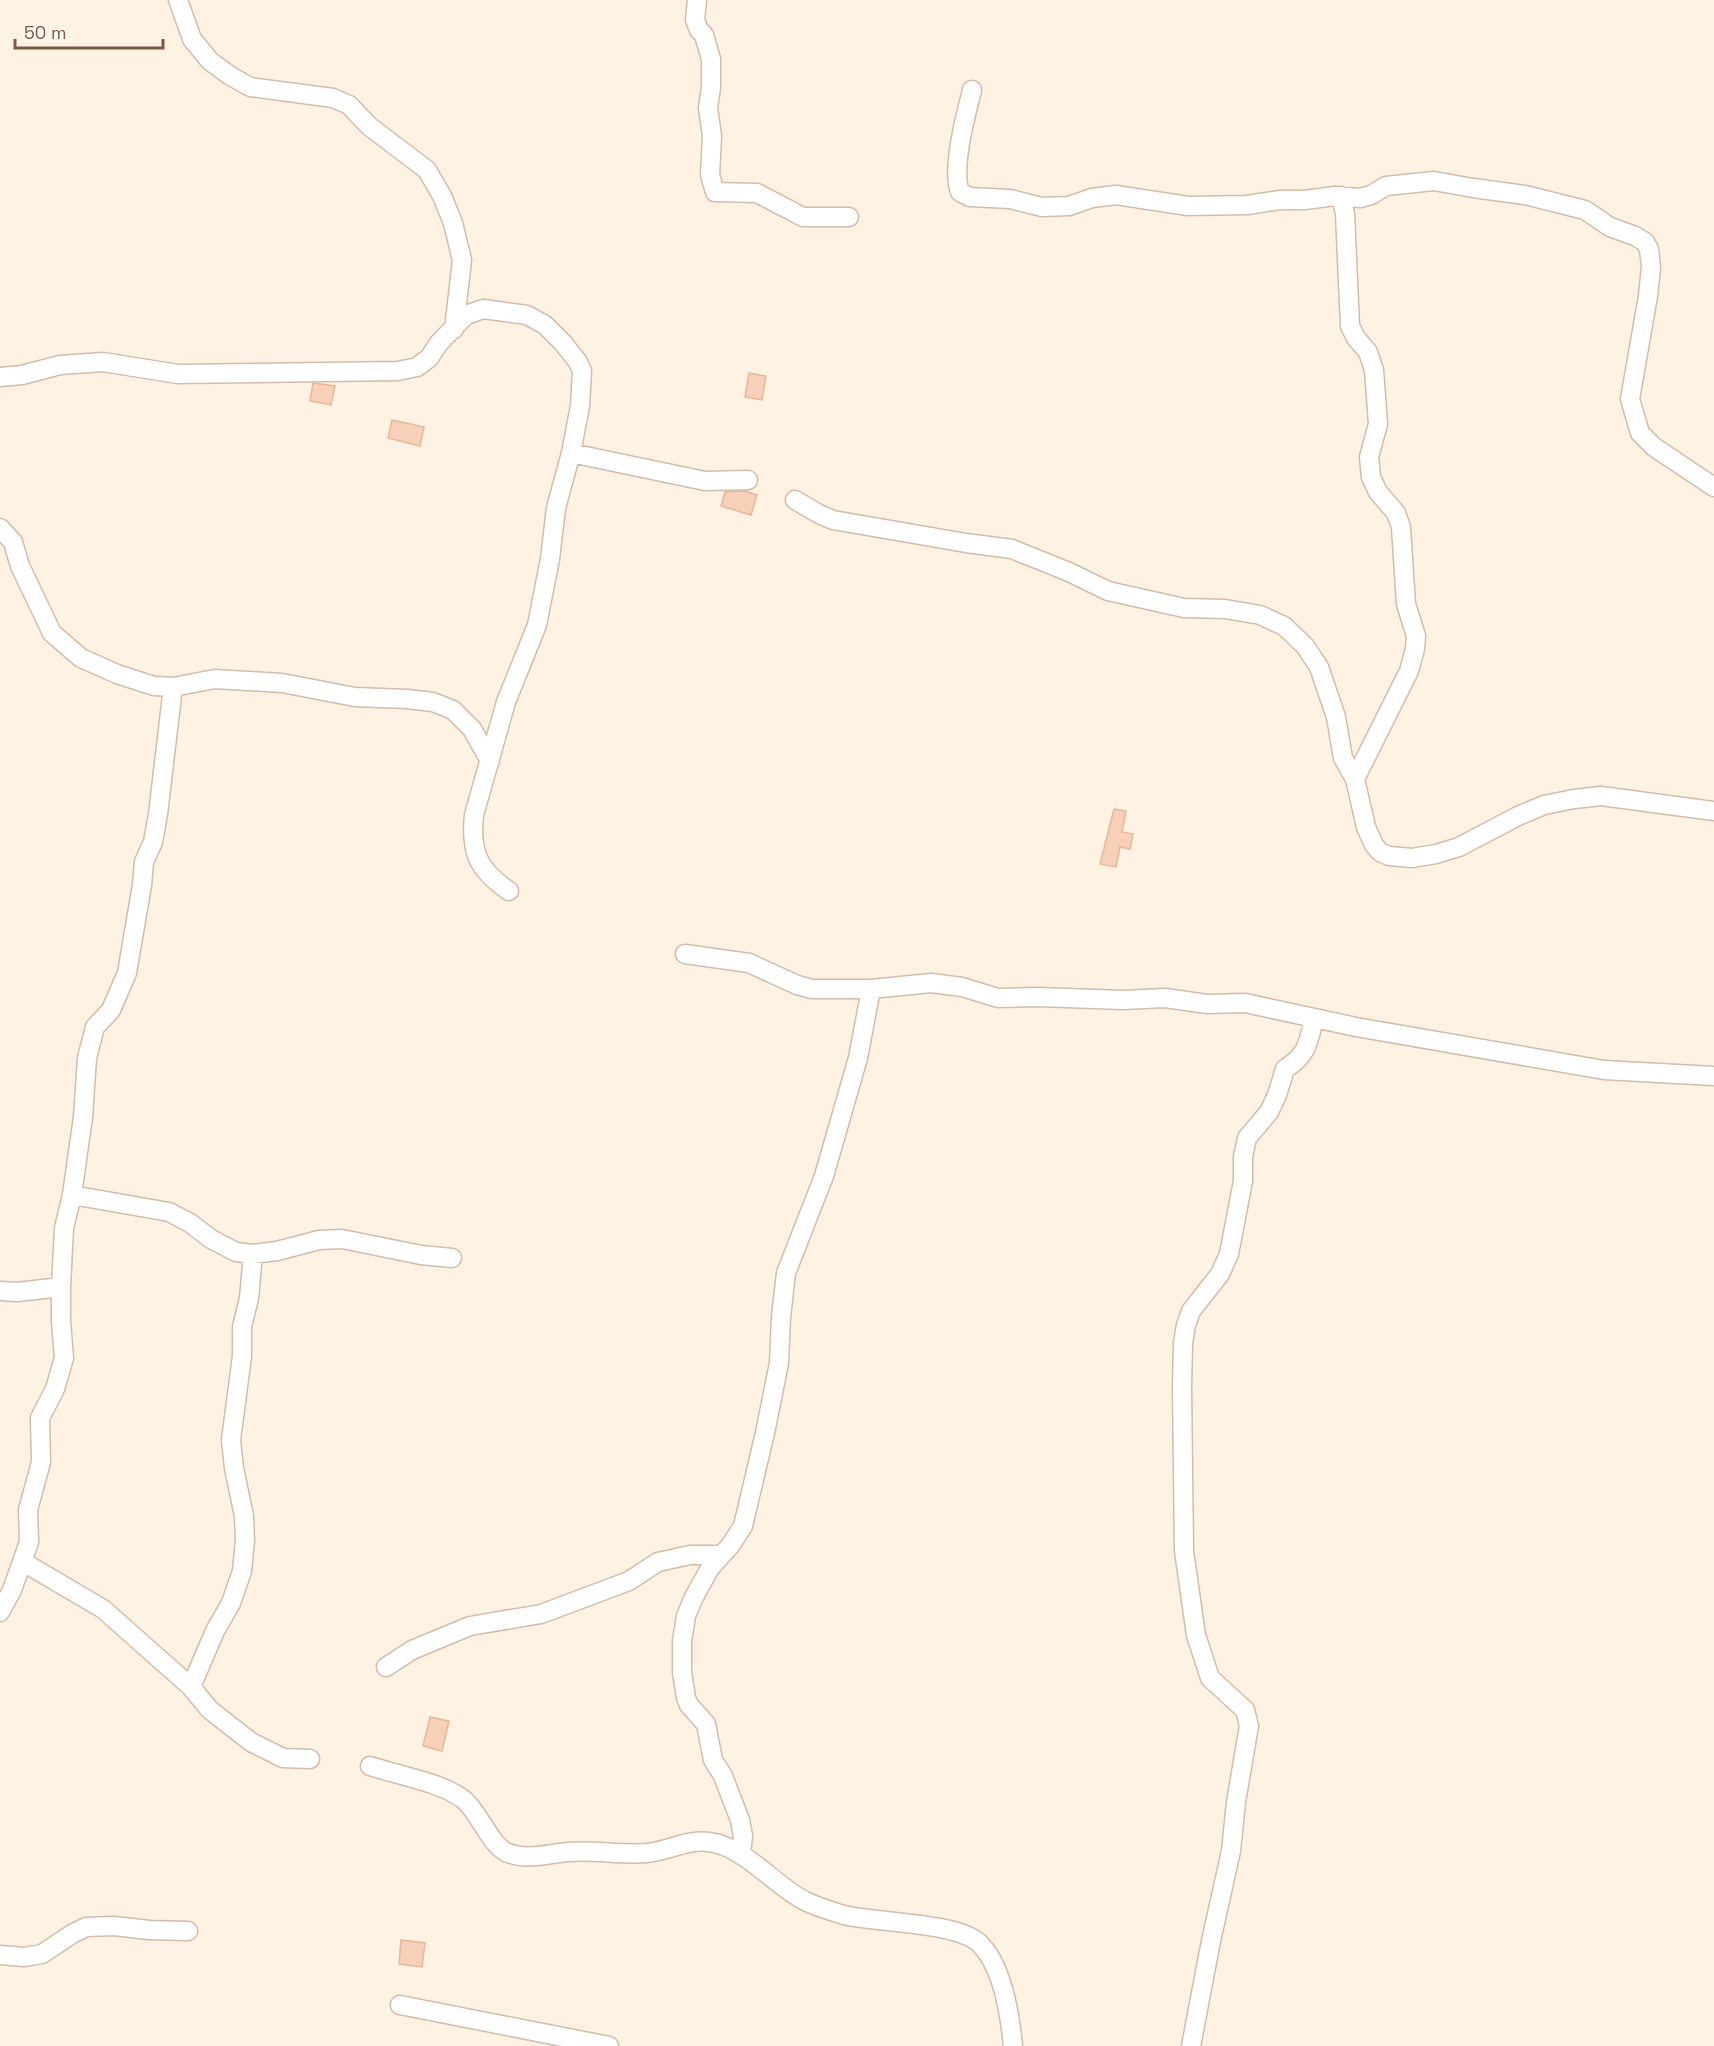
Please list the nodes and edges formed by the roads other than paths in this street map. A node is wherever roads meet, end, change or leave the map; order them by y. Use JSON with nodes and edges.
{"nodes":[{"id":1,"x":178,"y":0,"type":"edge"},
{"id":2,"x":697,"y":0,"type":"edge"},
{"id":3,"x":972,"y":90,"type":"dead end"},
{"id":4,"x":1341,"y":196,"type":"junction"},
{"id":5,"x":849,"y":217,"type":"dead end"},
{"id":6,"x":454,"y":329,"type":"junction"},
{"id":7,"x":0,"y":377,"type":"edge"},
{"id":8,"x":571,"y":453,"type":"junction"},
{"id":9,"x":748,"y":480,"type":"dead end"},
{"id":10,"x":1714,"y":487,"type":"edge"},
{"id":11,"x":795,"y":500,"type":"dead end"},
{"id":12,"x":0,"y":528,"type":"edge"},
{"id":13,"x":173,"y":687,"type":"junction"},
{"id":14,"x":490,"y":762,"type":"junction"},
{"id":15,"x":1355,"y":778,"type":"junction"},
{"id":16,"x":1714,"y":811,"type":"edge"},
{"id":17,"x":508,"y":891,"type":"dead end"},
{"id":18,"x":685,"y":954,"type":"dead end"},
{"id":19,"x":871,"y":989,"type":"junction"},
{"id":20,"x":1314,"y":1020,"type":"junction"},
{"id":21,"x":1714,"y":1076,"type":"edge"},
{"id":22,"x":72,"y":1195,"type":"junction"},
{"id":23,"x":253,"y":1254,"type":"junction"},
{"id":24,"x":452,"y":1258,"type":"dead end"},
{"id":25,"x":61,"y":1287,"type":"junction"},
{"id":26,"x":0,"y":1291,"type":"edge"},
{"id":27,"x":721,"y":1555,"type":"junction"},
{"id":28,"x":23,"y":1562,"type":"junction"},
{"id":29,"x":0,"y":1612,"type":"edge"},
{"id":30,"x":386,"y":1667,"type":"dead end"},
{"id":31,"x":191,"y":1687,"type":"junction"},
{"id":32,"x":310,"y":1759,"type":"dead end"},
{"id":33,"x":370,"y":1766,"type":"dead end"},
{"id":34,"x":741,"y":1855,"type":"junction"},
{"id":35,"x":188,"y":1931,"type":"dead end"},
{"id":36,"x":0,"y":1955,"type":"edge"},
{"id":37,"x":400,"y":2005,"type":"dead end"},
{"id":38,"x":609,"y":2046,"type":"edge"},
{"id":39,"x":1013,"y":2046,"type":"edge"},
{"id":40,"x":1191,"y":2046,"type":"edge"}],
"edges":[{"from":1,"to":6,"type":"street"},
{"from":2,"to":5,"type":"street"},
{"from":3,"to":4,"type":"street"},
{"from":4,"to":10,"type":"street"},
{"from":4,"to":15,"type":"street"},
{"from":6,"to":7,"type":"street"},
{"from":6,"to":8,"type":"street"},
{"from":8,"to":9,"type":"street"},
{"from":8,"to":14,"type":"street"},
{"from":11,"to":15,"type":"street"},
{"from":12,"to":13,"type":"street"},
{"from":13,"to":14,"type":"street"},
{"from":13,"to":22,"type":"street"},
{"from":14,"to":17,"type":"street"},
{"from":15,"to":16,"type":"street"},
{"from":18,"to":19,"type":"street"},
{"from":19,"to":20,"type":"street"},
{"from":19,"to":27,"type":"street"},
{"from":20,"to":21,"type":"street"},
{"from":20,"to":40,"type":"street"},
{"from":22,"to":23,"type":"street"},
{"from":22,"to":25,"type":"street"},
{"from":23,"to":24,"type":"street"},
{"from":23,"to":31,"type":"street"},
{"from":25,"to":26,"type":"street"},
{"from":25,"to":28,"type":"street"},
{"from":27,"to":30,"type":"street"},
{"from":27,"to":34,"type":"street"},
{"from":28,"to":29,"type":"street"},
{"from":28,"to":31,"type":"street"},
{"from":31,"to":32,"type":"street"},
{"from":33,"to":34,"type":"street"},
{"from":34,"to":39,"type":"street"},
{"from":35,"to":36,"type":"street"},
{"from":37,"to":38,"type":"street"}]}
